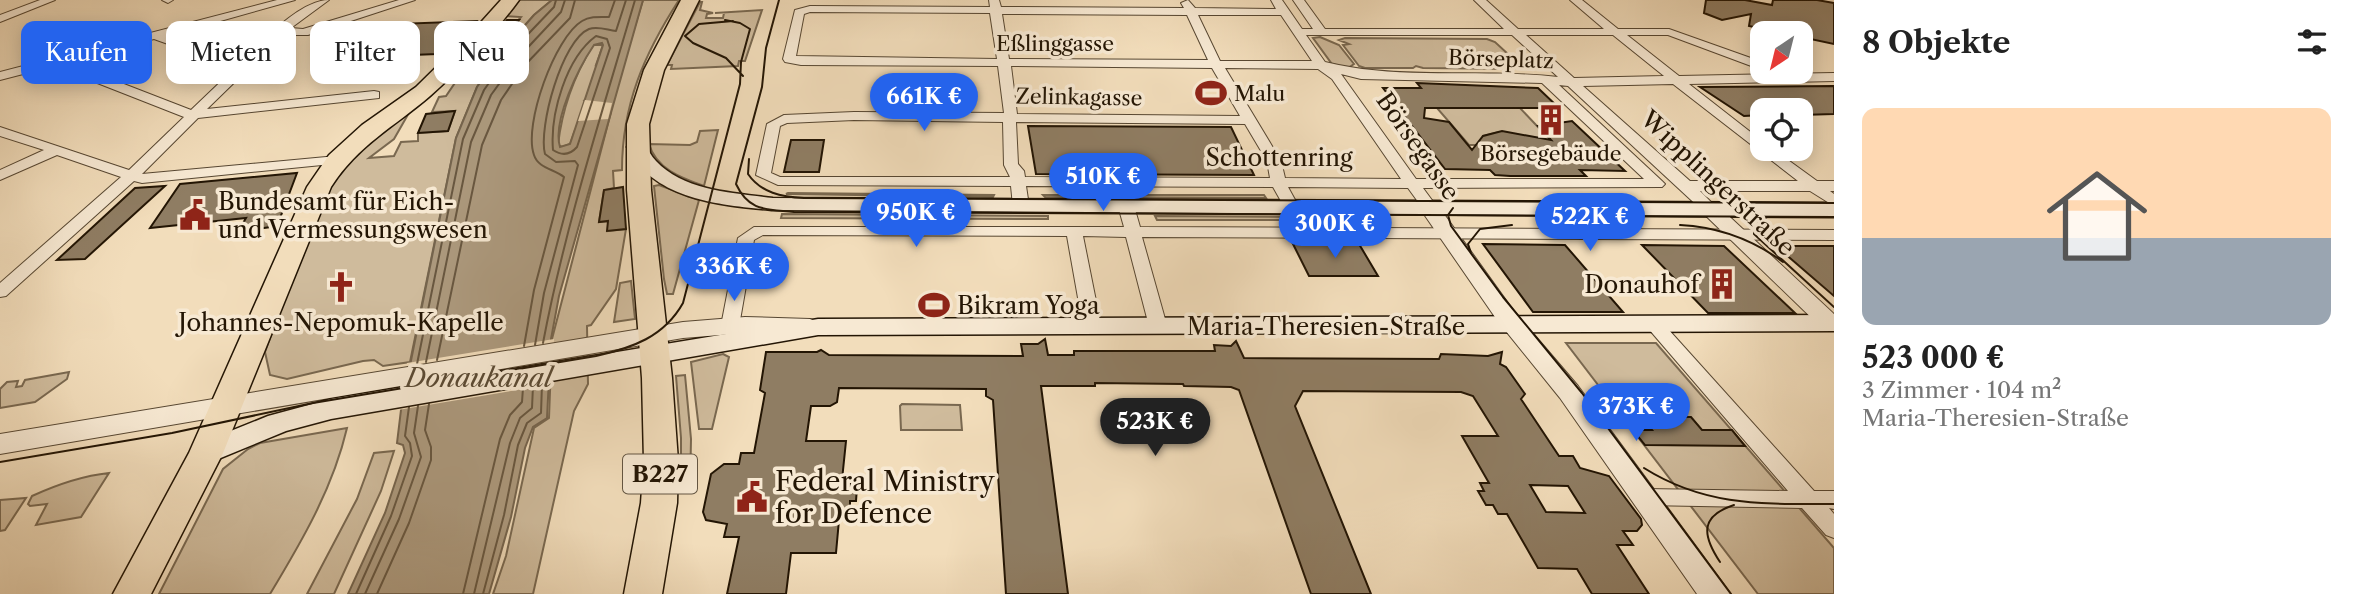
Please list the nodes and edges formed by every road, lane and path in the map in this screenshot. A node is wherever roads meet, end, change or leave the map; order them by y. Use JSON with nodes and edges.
{"nodes":[{"id":1,"x":50,"y":0,"type":"edge"},
{"id":2,"x":290,"y":0,"type":"edge"},
{"id":3,"x":324,"y":0,"type":"edge"},
{"id":4,"x":410,"y":0,"type":"edge"},
{"id":5,"x":510,"y":0,"type":"edge"},
{"id":6,"x":690,"y":0,"type":"edge"},
{"id":7,"x":1276,"y":0,"type":"edge"},
{"id":8,"x":1298,"y":0,"type":"edge"},
{"id":9,"x":1464,"y":0,"type":"edge"},
{"id":10,"x":1479,"y":0,"type":"edge"},
{"id":11,"x":1575,"y":0,"type":"edge"},
{"id":12,"x":995,"y":5,"type":"edge"},
{"id":13,"x":1189,"y":6,"type":"edge"},
{"id":14,"x":1285,"y":12,"type":"junction"},
{"id":15,"x":0,"y":19,"type":"edge"},
{"id":16,"x":294,"y":21,"type":"edge"},
{"id":17,"x":1498,"y":31,"type":"junction"},
{"id":18,"x":296,"y":32,"type":"edge"},
{"id":19,"x":1299,"y":32,"type":"junction"},
{"id":20,"x":1322,"y":32,"type":"junction"},
{"id":21,"x":1513,"y":32,"type":"junction"},
{"id":22,"x":1616,"y":32,"type":"junction"},
{"id":23,"x":154,"y":35,"type":"joint"},
{"id":24,"x":166,"y":39,"type":"edge"},
{"id":25,"x":1005,"y":62,"type":"junction"},
{"id":26,"x":1750,"y":62,"type":"edge"},
{"id":27,"x":1216,"y":64,"type":"junction"},
{"id":28,"x":1321,"y":65,"type":"junction"},
{"id":29,"x":21,"y":69,"type":"edge"},
{"id":30,"x":1351,"y":74,"type":"junction"},
{"id":31,"x":0,"y":75,"type":"edge"},
{"id":32,"x":1336,"y":76,"type":"junction"},
{"id":33,"x":1813,"y":78,"type":"edge"},
{"id":34,"x":1834,"y":78,"type":"edge"},
{"id":35,"x":1546,"y":79,"type":"junction"},
{"id":36,"x":1750,"y":79,"type":"edge"},
{"id":37,"x":1677,"y":80,"type":"junction"},
{"id":38,"x":1570,"y":82,"type":"junction"},
{"id":39,"x":112,"y":84,"type":"edge"},
{"id":40,"x":224,"y":84,"type":"edge"},
{"id":41,"x":374,"y":95,"type":"dead end"},
{"id":42,"x":192,"y":115,"type":"junction"},
{"id":43,"x":1009,"y":117,"type":"junction"},
{"id":44,"x":1251,"y":120,"type":"junction"},
{"id":45,"x":0,"y":131,"type":"edge"},
{"id":46,"x":1750,"y":138,"type":"edge"},
{"id":47,"x":637,"y":146,"type":"junction"},
{"id":48,"x":54,"y":150,"type":"junction"},
{"id":49,"x":337,"y":160,"type":"junction"},
{"id":50,"x":1780,"y":161,"type":"edge"},
{"id":51,"x":0,"y":176,"type":"edge"},
{"id":52,"x":131,"y":176,"type":"junction"},
{"id":53,"x":778,"y":181,"type":"joint"},
{"id":54,"x":1018,"y":182,"type":"junction"},
{"id":55,"x":1278,"y":183,"type":"junction"},
{"id":56,"x":1414,"y":185,"type":"junction"},
{"id":57,"x":1655,"y":186,"type":"joint"},
{"id":58,"x":1687,"y":186,"type":"junction"},
{"id":59,"x":1814,"y":186,"type":"junction"},
{"id":60,"x":1834,"y":186,"type":"edge"},
{"id":61,"x":1834,"y":201,"type":"edge"},
{"id":62,"x":1021,"y":206,"type":"junction"},
{"id":63,"x":1126,"y":206,"type":"junction"},
{"id":64,"x":1291,"y":207,"type":"junction"},
{"id":65,"x":1429,"y":207,"type":"junction"},
{"id":66,"x":1710,"y":209,"type":"junction"},
{"id":67,"x":1834,"y":210,"type":"edge"},
{"id":68,"x":1074,"y":231,"type":"junction"},
{"id":69,"x":1133,"y":231,"type":"junction"},
{"id":70,"x":1445,"y":233,"type":"junction"},
{"id":71,"x":1736,"y":234,"type":"junction"},
{"id":72,"x":1834,"y":235,"type":"edge"},
{"id":73,"x":0,"y":292,"type":"edge"},
{"id":74,"x":1833,"y":324,"type":"edge"},
{"id":75,"x":1513,"y":325,"type":"junction"},
{"id":76,"x":730,"y":326,"type":"junction"},
{"id":77,"x":1092,"y":326,"type":"junction"},
{"id":78,"x":1158,"y":326,"type":"junction"},
{"id":79,"x":818,"y":327,"type":"junction"},
{"id":80,"x":1659,"y":330,"type":"junction"},
{"id":81,"x":654,"y":344,"type":"junction"},
{"id":82,"x":370,"y":391,"type":"junction"},
{"id":83,"x":224,"y":407,"type":"junction"},
{"id":84,"x":0,"y":444,"type":"edge"},
{"id":85,"x":206,"y":453,"type":"junction"},
{"id":86,"x":1645,"y":497,"type":"junction"},
{"id":87,"x":1808,"y":500,"type":"junction"},
{"id":88,"x":1834,"y":500,"type":"edge"},
{"id":89,"x":1834,"y":530,"type":"edge"},
{"id":90,"x":132,"y":594,"type":"edge"},
{"id":91,"x":643,"y":594,"type":"edge"},
{"id":92,"x":1716,"y":594,"type":"edge"}],
"edges":[{"from":1,"to":15,"type":"street"},
{"from":2,"to":23,"type":"street"},
{"from":3,"to":16,"type":"street"},
{"from":4,"to":18,"type":"street"},
{"from":5,"to":49,"type":"main road"},
{"from":6,"to":47,"type":"main road","number":"B227"},
{"from":7,"to":14,"type":"street","name":"Börsegasse"},
{"from":8,"to":20,"type":"street"},
{"from":9,"to":17,"type":"street"},
{"from":10,"to":21,"type":"street"},
{"from":11,"to":22,"type":"street"},
{"from":12,"to":13,"type":"street"},
{"from":12,"to":25,"type":"street"},
{"from":12,"to":25,"type":"street","name":"Eßlinggasse"},
{"from":13,"to":14,"type":"street"},
{"from":13,"to":27,"type":"street"},
{"from":14,"to":19,"type":"street","name":"Börsegasse"},
{"from":17,"to":20,"type":"street","name":"Börseplatz"},
{"from":17,"to":21,"type":"street","name":"Börseplatz"},
{"from":19,"to":20,"type":"street","name":"Börseplatz"},
{"from":19,"to":28,"type":"street","name":"Börsegasse"},
{"from":21,"to":22,"type":"street"},
{"from":21,"to":38,"type":"street","name":"Börseplatz"},
{"from":22,"to":26,"type":"street"},
{"from":22,"to":37,"type":"street"},
{"from":23,"to":24,"type":"street"},
{"from":25,"to":27,"type":"street","name":"Eßlinggasse"},
{"from":25,"to":43,"type":"street"},
{"from":27,"to":28,"type":"street","name":"Eßlinggasse"},
{"from":27,"to":44,"type":"street"},
{"from":28,"to":30,"type":"street","name":"Börseplatz"},
{"from":28,"to":32,"type":"street","name":"Börsegasse"},
{"from":29,"to":31,"type":"street"},
{"from":30,"to":32,"type":"street","name":"Börseplatz"},
{"from":30,"to":35,"type":"street","name":"Börseplatz"},
{"from":32,"to":56,"type":"street","name":"Börsegasse"},
{"from":33,"to":34,"type":"street"},
{"from":35,"to":38,"type":"street","name":"Börseplatz"},
{"from":35,"to":57,"type":"street","name":"Wipplingerstraße"},
{"from":36,"to":37,"type":"street"},
{"from":37,"to":38,"type":"street"},
{"from":37,"to":46,"type":"street"},
{"from":38,"to":58,"type":"street","name":"Wipplingerstraße"},
{"from":39,"to":42,"type":"street"},
{"from":40,"to":42,"type":"street"},
{"from":41,"to":42,"type":"street"},
{"from":42,"to":52,"type":"street"},
{"from":43,"to":44,"type":"street","name":"Zelinkagasse"},
{"from":43,"to":53,"type":"street","name":"Zelinkagasse"},
{"from":43,"to":54,"type":"street"},
{"from":44,"to":55,"type":"street"},
{"from":45,"to":48,"type":"street"},
{"from":47,"to":62,"type":"main road","name":"Schottenring"},
{"from":47,"to":81,"type":"main road","number":"B227"},
{"from":48,"to":51,"type":"street"},
{"from":48,"to":52,"type":"street"},
{"from":49,"to":52,"type":"street"},
{"from":49,"to":83,"type":"main road"},
{"from":50,"to":59,"type":"street"},
{"from":52,"to":73,"type":"street"},
{"from":53,"to":54,"type":"street","name":"Schottenring"},
{"from":54,"to":55,"type":"street","name":"Schottenring"},
{"from":54,"to":62,"type":"street"},
{"from":55,"to":56,"type":"street","name":"Schottenring"},
{"from":55,"to":64,"type":"street"},
{"from":56,"to":57,"type":"street","name":"Schottenring"},
{"from":56,"to":65,"type":"street","name":"Börsegasse"},
{"from":58,"to":59,"type":"street"},
{"from":58,"to":66,"type":"street","name":"Wipplingerstraße"},
{"from":59,"to":60,"type":"street"},
{"from":59,"to":61,"type":"street"},
{"from":62,"to":63,"type":"main road","name":"Schottenring"},
{"from":63,"to":64,"type":"main road","name":"Schottenring"},
{"from":63,"to":69,"type":"street"},
{"from":64,"to":65,"type":"main road","name":"Schottenring"},
{"from":65,"to":66,"type":"main road","name":"Schottenring"},
{"from":65,"to":70,"type":"street","name":"Börsegasse"},
{"from":66,"to":67,"type":"main road","name":"Schottenring"},
{"from":66,"to":71,"type":"street","name":"Wipplingerstraße"},
{"from":68,"to":69,"type":"street"},
{"from":68,"to":76,"type":"street"},
{"from":68,"to":77,"type":"street"},
{"from":69,"to":70,"type":"street"},
{"from":69,"to":78,"type":"street"},
{"from":70,"to":71,"type":"street"},
{"from":70,"to":75,"type":"street","name":"Börsegasse"},
{"from":71,"to":72,"type":"street"},
{"from":71,"to":74,"type":"street","name":"Wipplingerstraße"},
{"from":74,"to":80,"type":"main road","name":"Maria-Theresien-Straße"},
{"from":75,"to":78,"type":"main road","name":"Maria-Theresien-Straße"},
{"from":75,"to":80,"type":"main road","name":"Maria-Theresien-Straße"},
{"from":75,"to":86,"type":"street","name":"Börsegasse"},
{"from":76,"to":79,"type":"street"},
{"from":76,"to":81,"type":"street"},
{"from":77,"to":78,"type":"main road","name":"Maria-Theresien-Straße"},
{"from":77,"to":79,"type":"main road","name":"Maria-Theresien-Straße"},
{"from":79,"to":81,"type":"main road","name":"Maria-Theresien-Straße"},
{"from":80,"to":87,"type":"street"},
{"from":81,"to":82,"type":"main road","name":"Maria-Theresien-Straße"},
{"from":81,"to":91,"type":"main road","number":"B227"},
{"from":82,"to":83,"type":"street"},
{"from":82,"to":85,"type":"main road","name":"Maria-Theresien-Straße"},
{"from":83,"to":84,"type":"street"},
{"from":83,"to":85,"type":"main road"},
{"from":85,"to":90,"type":"main road"},
{"from":86,"to":87,"type":"street"},
{"from":86,"to":92,"type":"street","name":"Börsegasse"},
{"from":87,"to":88,"type":"street"},
{"from":87,"to":89,"type":"street"}]}
